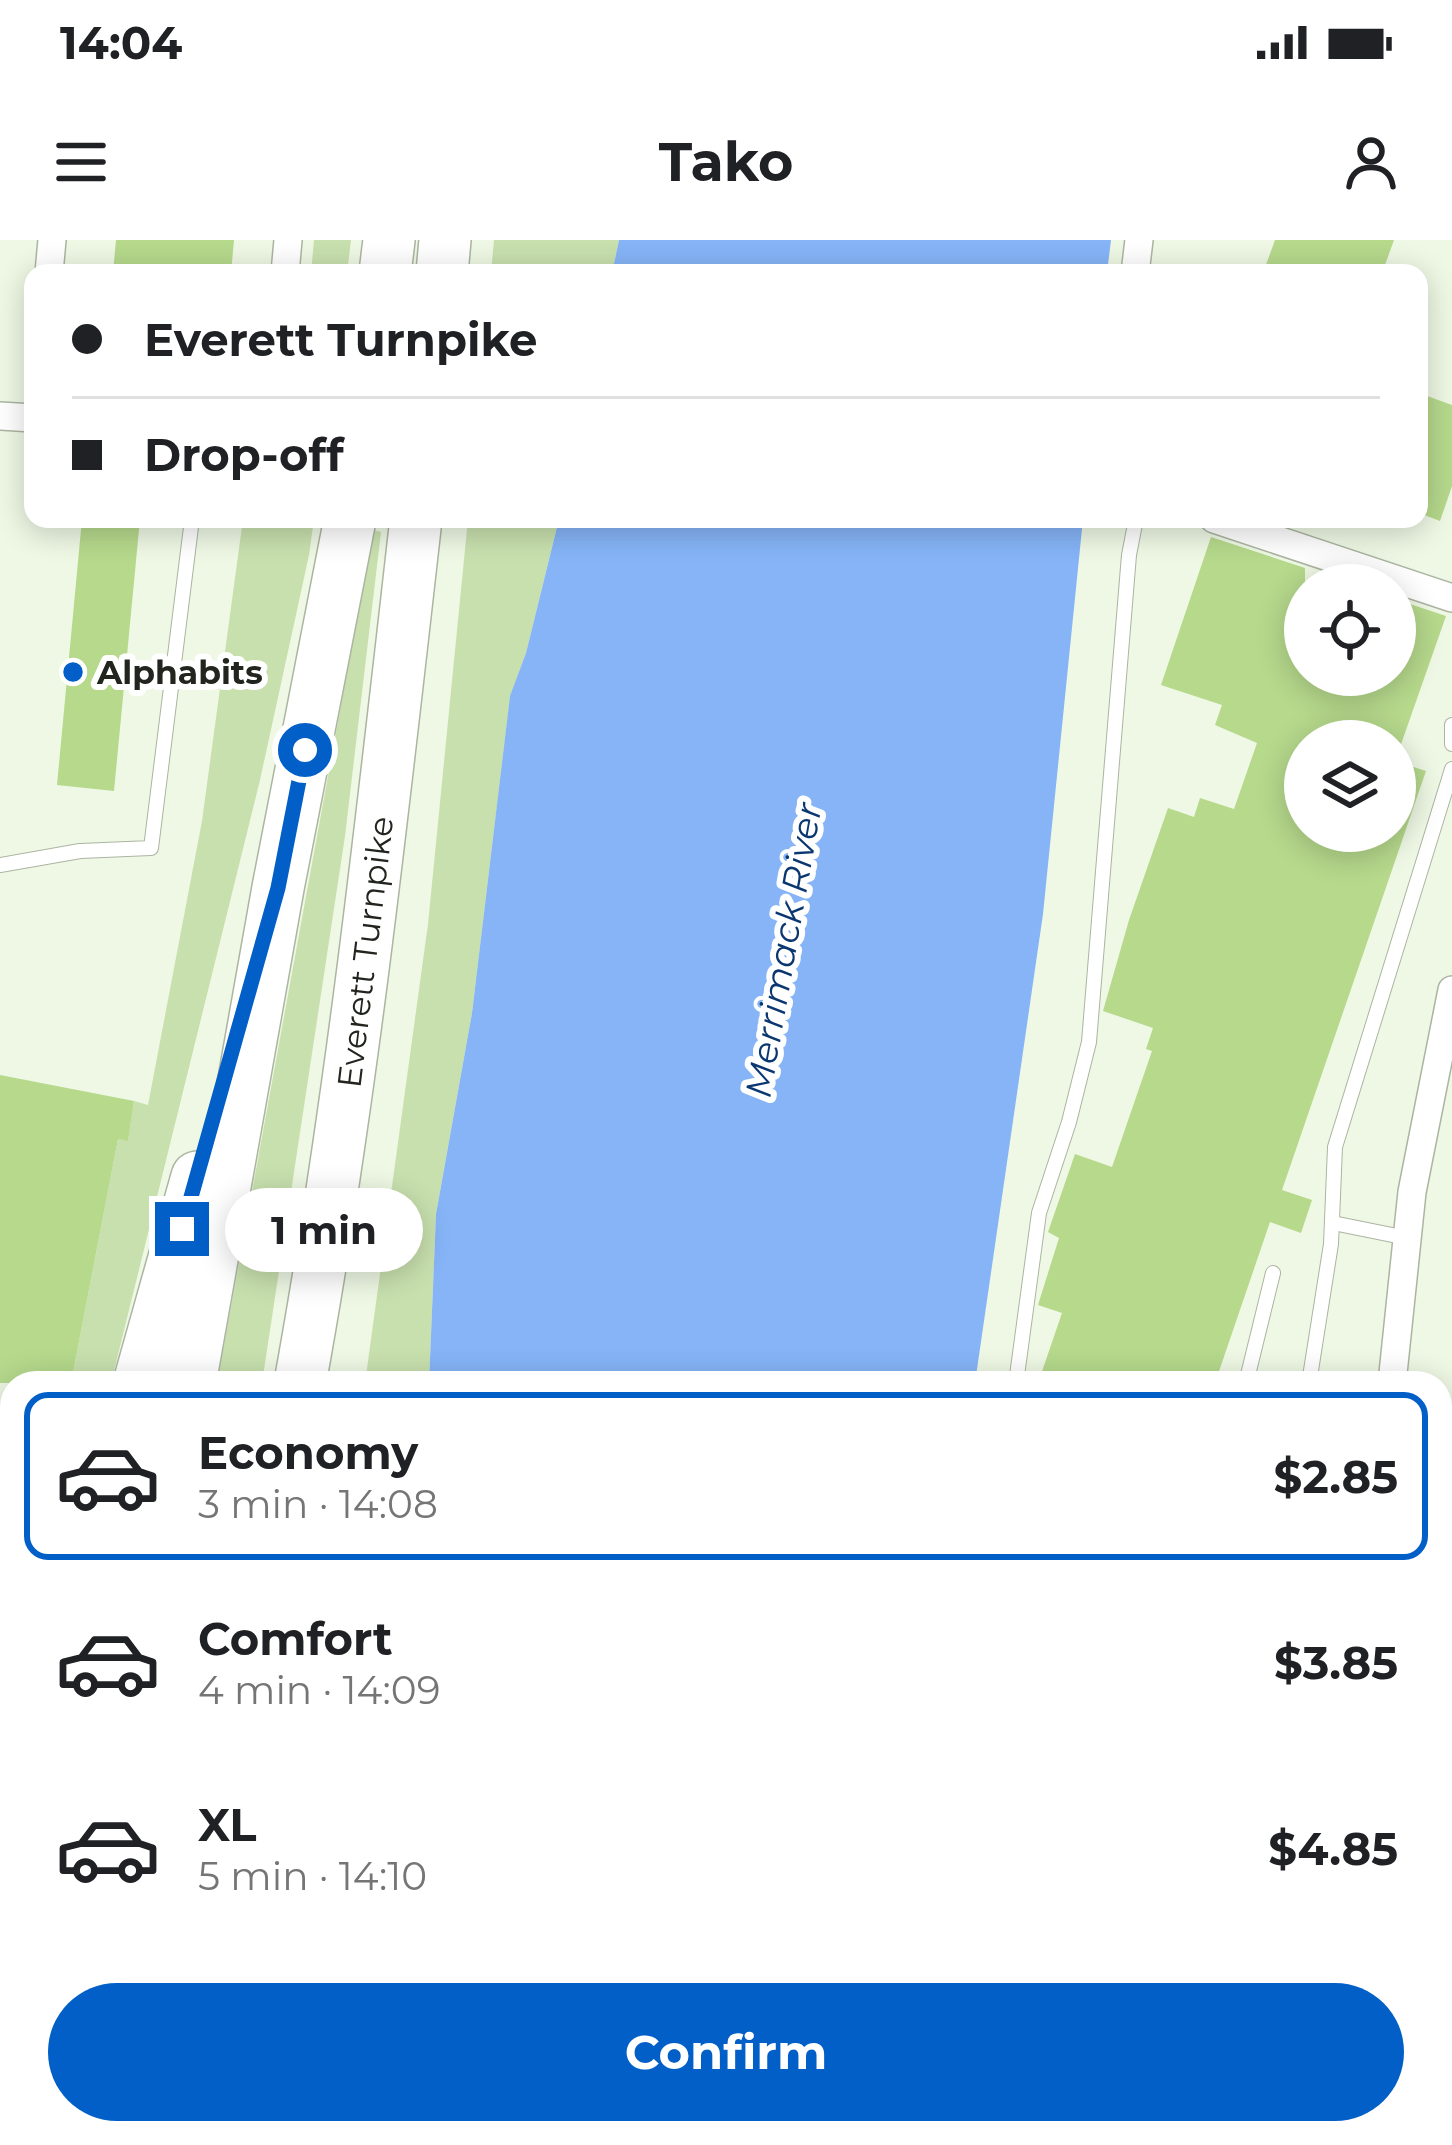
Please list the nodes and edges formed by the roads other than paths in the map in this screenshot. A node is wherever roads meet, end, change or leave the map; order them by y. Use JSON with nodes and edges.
{"nodes":[{"id":1,"x":191,"y":528,"type":"edge"},
{"id":2,"x":348,"y":528,"type":"edge"},
{"id":3,"x":415,"y":528,"type":"edge"},
{"id":4,"x":1134,"y":528,"type":"edge"},
{"id":5,"x":1241,"y":528,"type":"edge"},
{"id":6,"x":1452,"y":598,"type":"edge"},
{"id":7,"x":1452,"y":725,"type":"edge"},
{"id":8,"x":1452,"y":744,"type":"edge"},
{"id":9,"x":1452,"y":769,"type":"edge"},
{"id":10,"x":0,"y":865,"type":"edge"},
{"id":11,"x":278,"y":888,"type":"junction"},
{"id":12,"x":1452,"y":990,"type":"edge"},
{"id":13,"x":333,"y":1201,"type":"junction"},
{"id":14,"x":1333,"y":1223,"type":"junction"},
{"id":15,"x":1407,"y":1238,"type":"junction"},
{"id":16,"x":1273,"y":1273,"type":"dead end"},
{"id":17,"x":142,"y":1371,"type":"edge"},
{"id":18,"x":192,"y":1371,"type":"edge"},
{"id":19,"x":302,"y":1371,"type":"edge"},
{"id":20,"x":323,"y":1371,"type":"edge"},
{"id":21,"x":1018,"y":1371,"type":"edge"},
{"id":22,"x":1249,"y":1371,"type":"edge"},
{"id":23,"x":1312,"y":1371,"type":"edge"},
{"id":24,"x":1393,"y":1371,"type":"edge"}],
"edges":[{"from":1,"to":10,"type":"lane"},
{"from":2,"to":11,"type":"highway"},
{"from":3,"to":13,"type":"highway","name":"Everett Turnpike"},
{"from":4,"to":21,"type":"lane"},
{"from":5,"to":6,"type":"street"},
{"from":7,"to":8,"type":"lane"},
{"from":9,"to":14,"type":"lane"},
{"from":11,"to":17,"type":"highway"},
{"from":11,"to":18,"type":"highway"},
{"from":12,"to":15,"type":"street"},
{"from":13,"to":19,"type":"highway","name":"Everett Turnpike"},
{"from":13,"to":20,"type":"highway"},
{"from":14,"to":15,"type":"lane"},
{"from":14,"to":23,"type":"lane"},
{"from":15,"to":24,"type":"street"},
{"from":16,"to":22,"type":"lane"}]}
